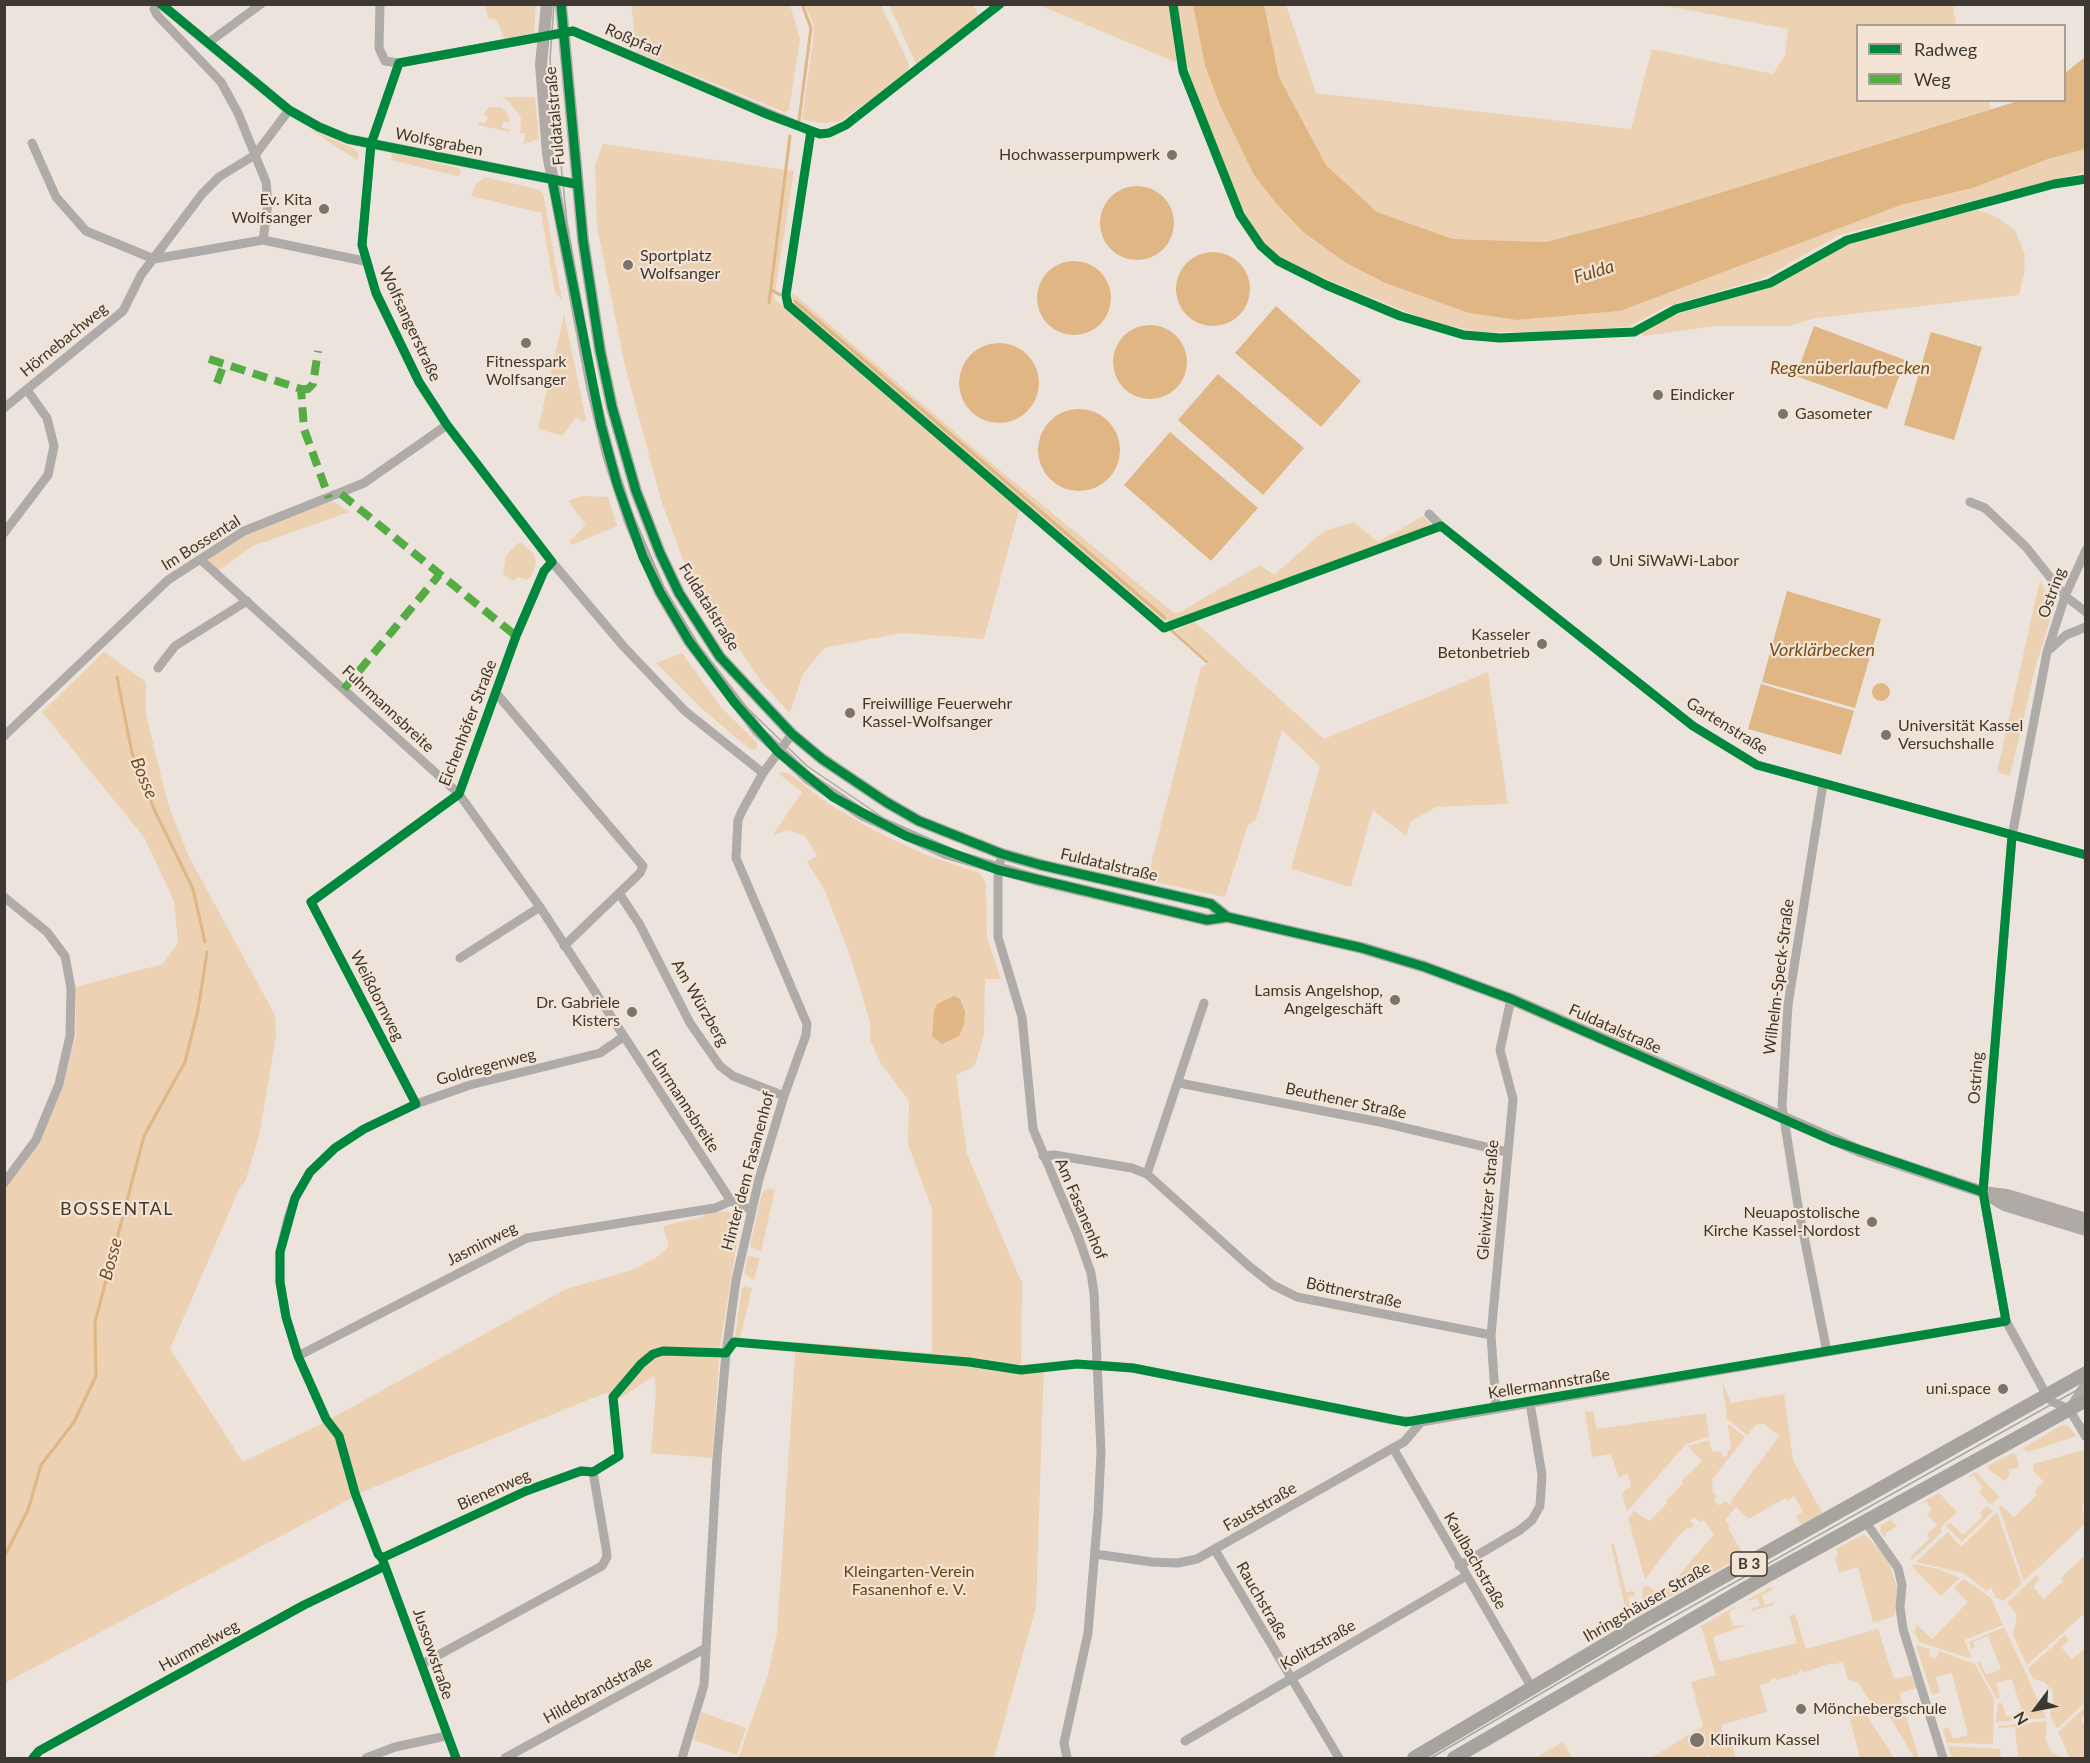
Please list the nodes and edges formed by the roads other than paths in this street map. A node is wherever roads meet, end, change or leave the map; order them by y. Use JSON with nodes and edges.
{"nodes":[{"id":1,"x":159,"y":4,"type":"edge"},
{"id":2,"x":261,"y":4,"type":"edge"},
{"id":3,"x":380,"y":4,"type":"edge"},
{"id":4,"x":547,"y":4,"type":"edge"},
{"id":5,"x":561,"y":4,"type":"edge"},
{"id":6,"x":562,"y":33,"type":"junction"},
{"id":7,"x":543,"y":37,"type":"junction"},
{"id":8,"x":208,"y":43,"type":"junction"},
{"id":9,"x":399,"y":63,"type":"junction"},
{"id":10,"x":289,"y":110,"type":"junction"},
{"id":11,"x":811,"y":131,"type":"dead end"},
{"id":12,"x":32,"y":143,"type":"dead end"},
{"id":13,"x":371,"y":144,"type":"junction"},
{"id":14,"x":255,"y":155,"type":"junction"},
{"id":15,"x":552,"y":179,"type":"junction"},
{"id":16,"x":576,"y":184,"type":"junction"},
{"id":17,"x":262,"y":240,"type":"junction"},
{"id":18,"x":154,"y":259,"type":"junction"},
{"id":19,"x":364,"y":261,"type":"junction"},
{"id":20,"x":27,"y":390,"type":"junction"},
{"id":21,"x":4,"y":408,"type":"edge"},
{"id":22,"x":447,"y":425,"type":"junction"},
{"id":23,"x":1971,"y":502,"type":"dead end"},
{"id":24,"x":1429,"y":514,"type":"dead end"},
{"id":25,"x":4,"y":533,"type":"edge"},
{"id":26,"x":2085,"y":550,"type":"edge"},
{"id":27,"x":201,"y":560,"type":"junction"},
{"id":28,"x":552,"y":562,"type":"junction"},
{"id":29,"x":2065,"y":596,"type":"junction"},
{"id":30,"x":247,"y":601,"type":"junction"},
{"id":31,"x":2085,"y":612,"type":"edge"},
{"id":32,"x":2085,"y":627,"type":"edge"},
{"id":33,"x":2047,"y":652,"type":"junction"},
{"id":34,"x":158,"y":668,"type":"dead end"},
{"id":35,"x":496,"y":693,"type":"junction"},
{"id":36,"x":792,"y":734,"type":"junction"},
{"id":37,"x":4,"y":736,"type":"edge"},
{"id":38,"x":778,"y":752,"type":"junction"},
{"id":39,"x":763,"y":773,"type":"junction"},
{"id":40,"x":1823,"y":784,"type":"junction"},
{"id":41,"x":459,"y":794,"type":"junction"},
{"id":42,"x":2012,"y":836,"type":"junction"},
{"id":43,"x":1002,"y":854,"type":"junction"},
{"id":44,"x":2085,"y":855,"type":"edge"},
{"id":45,"x":998,"y":870,"type":"junction"},
{"id":46,"x":619,"y":893,"type":"junction"},
{"id":47,"x":4,"y":897,"type":"edge"},
{"id":48,"x":311,"y":902,"type":"joint"},
{"id":49,"x":540,"y":907,"type":"junction"},
{"id":50,"x":1227,"y":917,"type":"junction"},
{"id":51,"x":564,"y":946,"type":"junction"},
{"id":52,"x":460,"y":958,"type":"dead end"},
{"id":53,"x":1511,"y":999,"type":"junction"},
{"id":54,"x":1204,"y":1003,"type":"dead end"},
{"id":55,"x":623,"y":1037,"type":"junction"},
{"id":56,"x":1179,"y":1083,"type":"junction"},
{"id":57,"x":784,"y":1096,"type":"junction"},
{"id":58,"x":416,"y":1104,"type":"junction"},
{"id":59,"x":1784,"y":1119,"type":"junction"},
{"id":60,"x":1507,"y":1152,"type":"junction"},
{"id":61,"x":1043,"y":1156,"type":"junction"},
{"id":62,"x":1147,"y":1174,"type":"junction"},
{"id":63,"x":5,"y":1181,"type":"edge"},
{"id":64,"x":1983,"y":1192,"type":"junction"},
{"id":65,"x":731,"y":1201,"type":"junction"},
{"id":66,"x":751,"y":1210,"type":"junction"},
{"id":67,"x":2085,"y":1219,"type":"edge"},
{"id":68,"x":2085,"y":1230,"type":"edge"},
{"id":69,"x":2007,"y":1321,"type":"junction"},
{"id":70,"x":1491,"y":1335,"type":"junction"},
{"id":71,"x":1827,"y":1352,"type":"junction"},
{"id":72,"x":298,"y":1356,"type":"junction"},
{"id":73,"x":1098,"y":1365,"type":"junction"},
{"id":74,"x":2085,"y":1373,"type":"edge"},
{"id":75,"x":2085,"y":1383,"type":"edge"},
{"id":76,"x":2047,"y":1396,"type":"junction"},
{"id":77,"x":2085,"y":1400,"type":"edge"},
{"id":78,"x":1530,"y":1403,"type":"junction"},
{"id":79,"x":1496,"y":1407,"type":"junction"},
{"id":80,"x":2069,"y":1409,"type":"junction"},
{"id":81,"x":326,"y":1419,"type":"dead end"},
{"id":82,"x":1420,"y":1422,"type":"junction"},
{"id":83,"x":2085,"y":1437,"type":"edge"},
{"id":84,"x":1394,"y":1448,"type":"junction"},
{"id":85,"x":619,"y":1456,"type":"dead end"},
{"id":86,"x":593,"y":1472,"type":"junction"},
{"id":87,"x":1865,"y":1521,"type":"junction"},
{"id":88,"x":1215,"y":1550,"type":"junction"},
{"id":89,"x":1095,"y":1554,"type":"junction"},
{"id":90,"x":384,"y":1562,"type":"junction"},
{"id":91,"x":1459,"y":1566,"type":"junction"},
{"id":92,"x":1466,"y":1576,"type":"junction"},
{"id":93,"x":706,"y":1648,"type":"junction"},
{"id":94,"x":422,"y":1664,"type":"junction"},
{"id":95,"x":1291,"y":1679,"type":"junction"},
{"id":96,"x":1532,"y":1688,"type":"junction"},
{"id":97,"x":446,"y":1736,"type":"junction"},
{"id":98,"x":1185,"y":1741,"type":"dead end"},
{"id":99,"x":33,"y":1758,"type":"edge"},
{"id":100,"x":366,"y":1758,"type":"edge"},
{"id":101,"x":456,"y":1758,"type":"edge"},
{"id":102,"x":506,"y":1758,"type":"edge"},
{"id":103,"x":682,"y":1758,"type":"edge"},
{"id":104,"x":1067,"y":1758,"type":"edge"},
{"id":105,"x":1339,"y":1758,"type":"edge"},
{"id":106,"x":1414,"y":1758,"type":"edge"},
{"id":107,"x":1454,"y":1758,"type":"edge"},
{"id":108,"x":1943,"y":1758,"type":"edge"}],
"edges":[{"from":1,"to":8,"type":"street","name":"Wolfsgraben"},
{"from":1,"to":14,"type":"street"},
{"from":2,"to":8,"type":"street"},
{"from":3,"to":9,"type":"street"},
{"from":4,"to":7,"type":"main road","name":"Fuldatalstraße"},
{"from":5,"to":6,"type":"main road","name":"Fuldatalstraße"},
{"from":6,"to":7,"type":"street","name":"Roßpfad"},
{"from":6,"to":11,"type":"street","name":"Roßpfad"},
{"from":6,"to":16,"type":"main road","name":"Fuldatalstraße"},
{"from":7,"to":9,"type":"street","name":"Roßpfad"},
{"from":7,"to":15,"type":"main road","name":"Fuldatalstraße"},
{"from":8,"to":10,"type":"street","name":"Wolfsgraben"},
{"from":9,"to":13,"type":"street","name":"Wolfsangerstraße"},
{"from":10,"to":13,"type":"street","name":"Wolfsgraben"},
{"from":10,"to":14,"type":"street","name":"Hörnebachweg"},
{"from":12,"to":18,"type":"street"},
{"from":13,"to":15,"type":"street","name":"Wolfsgraben"},
{"from":13,"to":19,"type":"street","name":"Wolfsangerstraße"},
{"from":14,"to":17,"type":"street"},
{"from":14,"to":18,"type":"street","name":"Hörnebachweg"},
{"from":15,"to":16,"type":"street","name":"Wolfsgraben"},
{"from":15,"to":38,"type":"main road","name":"Fuldatalstraße"},
{"from":16,"to":36,"type":"main road","name":"Fuldatalstraße"},
{"from":17,"to":18,"type":"street"},
{"from":17,"to":19,"type":"street"},
{"from":18,"to":20,"type":"street","name":"Hörnebachweg"},
{"from":19,"to":22,"type":"street","name":"Wolfsangerstraße"},
{"from":20,"to":21,"type":"street","name":"Hörnebachweg"},
{"from":20,"to":25,"type":"street"},
{"from":22,"to":27,"type":"street","name":"Im Bossental"},
{"from":22,"to":28,"type":"street","name":"Wolfsangerstraße"},
{"from":23,"to":29,"type":"street"},
{"from":24,"to":40,"type":"street","name":"Gartenstraße"},
{"from":26,"to":29,"type":"street","name":"Ostring"},
{"from":27,"to":30,"type":"street","name":"Fuhrmannsbreite"},
{"from":27,"to":37,"type":"street","name":"Im Bossental"},
{"from":28,"to":35,"type":"street","name":"Eichenhöfer Straße"},
{"from":28,"to":39,"type":"street","name":"Wolfsangerstraße"},
{"from":29,"to":31,"type":"street"},
{"from":29,"to":33,"type":"street","name":"Ostring"},
{"from":30,"to":34,"type":"street"},
{"from":30,"to":41,"type":"street","name":"Fuhrmannsbreite"},
{"from":32,"to":33,"type":"street"},
{"from":33,"to":42,"type":"street","name":"Ostring"},
{"from":35,"to":41,"type":"street","name":"Eichenhöfer Straße"},
{"from":35,"to":46,"type":"street"},
{"from":36,"to":38,"type":"street","name":"Hinter dem Fasanenhof"},
{"from":36,"to":43,"type":"main road","name":"Fuldatalstraße"},
{"from":38,"to":39,"type":"street","name":"Hinter dem Fasanenhof"},
{"from":38,"to":45,"type":"main road","name":"Fuldatalstraße"},
{"from":39,"to":57,"type":"street","name":"Hinter dem Fasanenhof"},
{"from":40,"to":42,"type":"street","name":"Gartenstraße"},
{"from":40,"to":59,"type":"street","name":"Wilhelm-Speck-Straße"},
{"from":41,"to":48,"type":"street","name":"Eichenhöfer Straße"},
{"from":41,"to":49,"type":"street","name":"Fuhrmannsbreite"},
{"from":42,"to":44,"type":"street","name":"Gartenstraße"},
{"from":42,"to":64,"type":"street","name":"Ostring"},
{"from":43,"to":45,"type":"street","name":"Am Fasanenhof"},
{"from":43,"to":50,"type":"main road","name":"Fuldatalstraße"},
{"from":45,"to":50,"type":"main road","name":"Fuldatalstraße"},
{"from":45,"to":61,"type":"street","name":"Am Fasanenhof"},
{"from":46,"to":51,"type":"street"},
{"from":46,"to":57,"type":"street","name":"Am Würzberg"},
{"from":47,"to":63,"type":"street"},
{"from":48,"to":58,"type":"street","name":"Weißdornweg"},
{"from":49,"to":51,"type":"street","name":"Fuhrmannsbreite"},
{"from":49,"to":52,"type":"street"},
{"from":50,"to":53,"type":"main road","name":"Fuldatalstraße"},
{"from":51,"to":55,"type":"street","name":"Fuhrmannsbreite"},
{"from":53,"to":59,"type":"main road","name":"Fuldatalstraße"},
{"from":53,"to":60,"type":"street","name":"Gleiwitzer Straße"},
{"from":54,"to":56,"type":"street"},
{"from":55,"to":58,"type":"street","name":"Goldregenweg"},
{"from":55,"to":65,"type":"street","name":"Fuhrmannsbreite"},
{"from":56,"to":60,"type":"street","name":"Beuthener Straße"},
{"from":56,"to":62,"type":"street"},
{"from":57,"to":66,"type":"street","name":"Hinter dem Fasanenhof"},
{"from":58,"to":72,"type":"street","name":"Goldregenweg"},
{"from":59,"to":64,"type":"main road","name":"Fuldatalstraße"},
{"from":59,"to":71,"type":"street","name":"Wilhelm-Speck-Straße"},
{"from":60,"to":70,"type":"street","name":"Gleiwitzer Straße"},
{"from":61,"to":62,"type":"street","name":"Böttnerstraße"},
{"from":61,"to":73,"type":"street","name":"Am Fasanenhof"},
{"from":62,"to":70,"type":"street","name":"Böttnerstraße"},
{"from":64,"to":67,"type":"main road","name":"Fuldatalstraße"},
{"from":64,"to":68,"type":"main road","name":"Fuldatalstraße"},
{"from":64,"to":69,"type":"street","name":"Ostring"},
{"from":65,"to":66,"type":"street"},
{"from":65,"to":72,"type":"street","name":"Jasminweg"},
{"from":66,"to":93,"type":"street","name":"Hinter dem Fasanenhof"},
{"from":69,"to":71,"type":"street","name":"Kellermannstraße"},
{"from":69,"to":76,"type":"street","name":"Ostring"},
{"from":70,"to":79,"type":"street","name":"Gleiwitzer Straße"},
{"from":71,"to":78,"type":"street","name":"Kellermannstraße"},
{"from":72,"to":81,"type":"street","name":"Goldregenweg"},
{"from":73,"to":82,"type":"street","name":"Kellermannstraße"},
{"from":73,"to":89,"type":"street","name":"Am Fasanenhof"},
{"from":74,"to":76,"type":"main road","name":"Ihringshäuser Straße","number":"B 3"},
{"from":75,"to":80,"type":"street"},
{"from":76,"to":80,"type":"street"},
{"from":76,"to":96,"type":"main road","name":"Ihringshäuser Straße","number":"B 3"},
{"from":77,"to":80,"type":"main road","number":"B 3"},
{"from":78,"to":79,"type":"street","name":"Kellermannstraße"},
{"from":78,"to":91,"type":"street"},
{"from":79,"to":82,"type":"street","name":"Kellermannstraße"},
{"from":80,"to":83,"type":"street"},
{"from":80,"to":87,"type":"main road","number":"B 3"},
{"from":82,"to":84,"type":"street","name":"Fauststraße"},
{"from":84,"to":88,"type":"street","name":"Fauststraße"},
{"from":84,"to":91,"type":"street","name":"Kaulbachstraße"},
{"from":85,"to":86,"type":"street","name":"Bienenweg"},
{"from":86,"to":90,"type":"street","name":"Bienenweg"},
{"from":86,"to":94,"type":"street"},
{"from":87,"to":107,"type":"main road","number":"B 3"},
{"from":87,"to":108,"type":"street"},
{"from":88,"to":89,"type":"street","name":"Fauststraße"},
{"from":88,"to":95,"type":"street","name":"Rauchstraße"},
{"from":89,"to":104,"type":"street","name":"Am Fasanenhof"},
{"from":90,"to":94,"type":"street","name":"Jussowstraße"},
{"from":90,"to":99,"type":"street","name":"Hummelweg"},
{"from":91,"to":92,"type":"street","name":"Kaulbachstraße"},
{"from":92,"to":95,"type":"street","name":"Kolitzstraße"},
{"from":92,"to":96,"type":"street","name":"Kaulbachstraße"},
{"from":93,"to":102,"type":"street","name":"Hildebrandstraße"},
{"from":93,"to":103,"type":"street","name":"Hinter dem Fasanenhof"},
{"from":94,"to":97,"type":"street","name":"Jussowstraße"},
{"from":95,"to":98,"type":"street","name":"Kolitzstraße"},
{"from":95,"to":105,"type":"street","name":"Rauchstraße"},
{"from":96,"to":106,"type":"main road","name":"Ihringshäuser Straße","number":"B 3"},
{"from":97,"to":100,"type":"street"},
{"from":97,"to":101,"type":"street","name":"Jussowstraße"}]}
